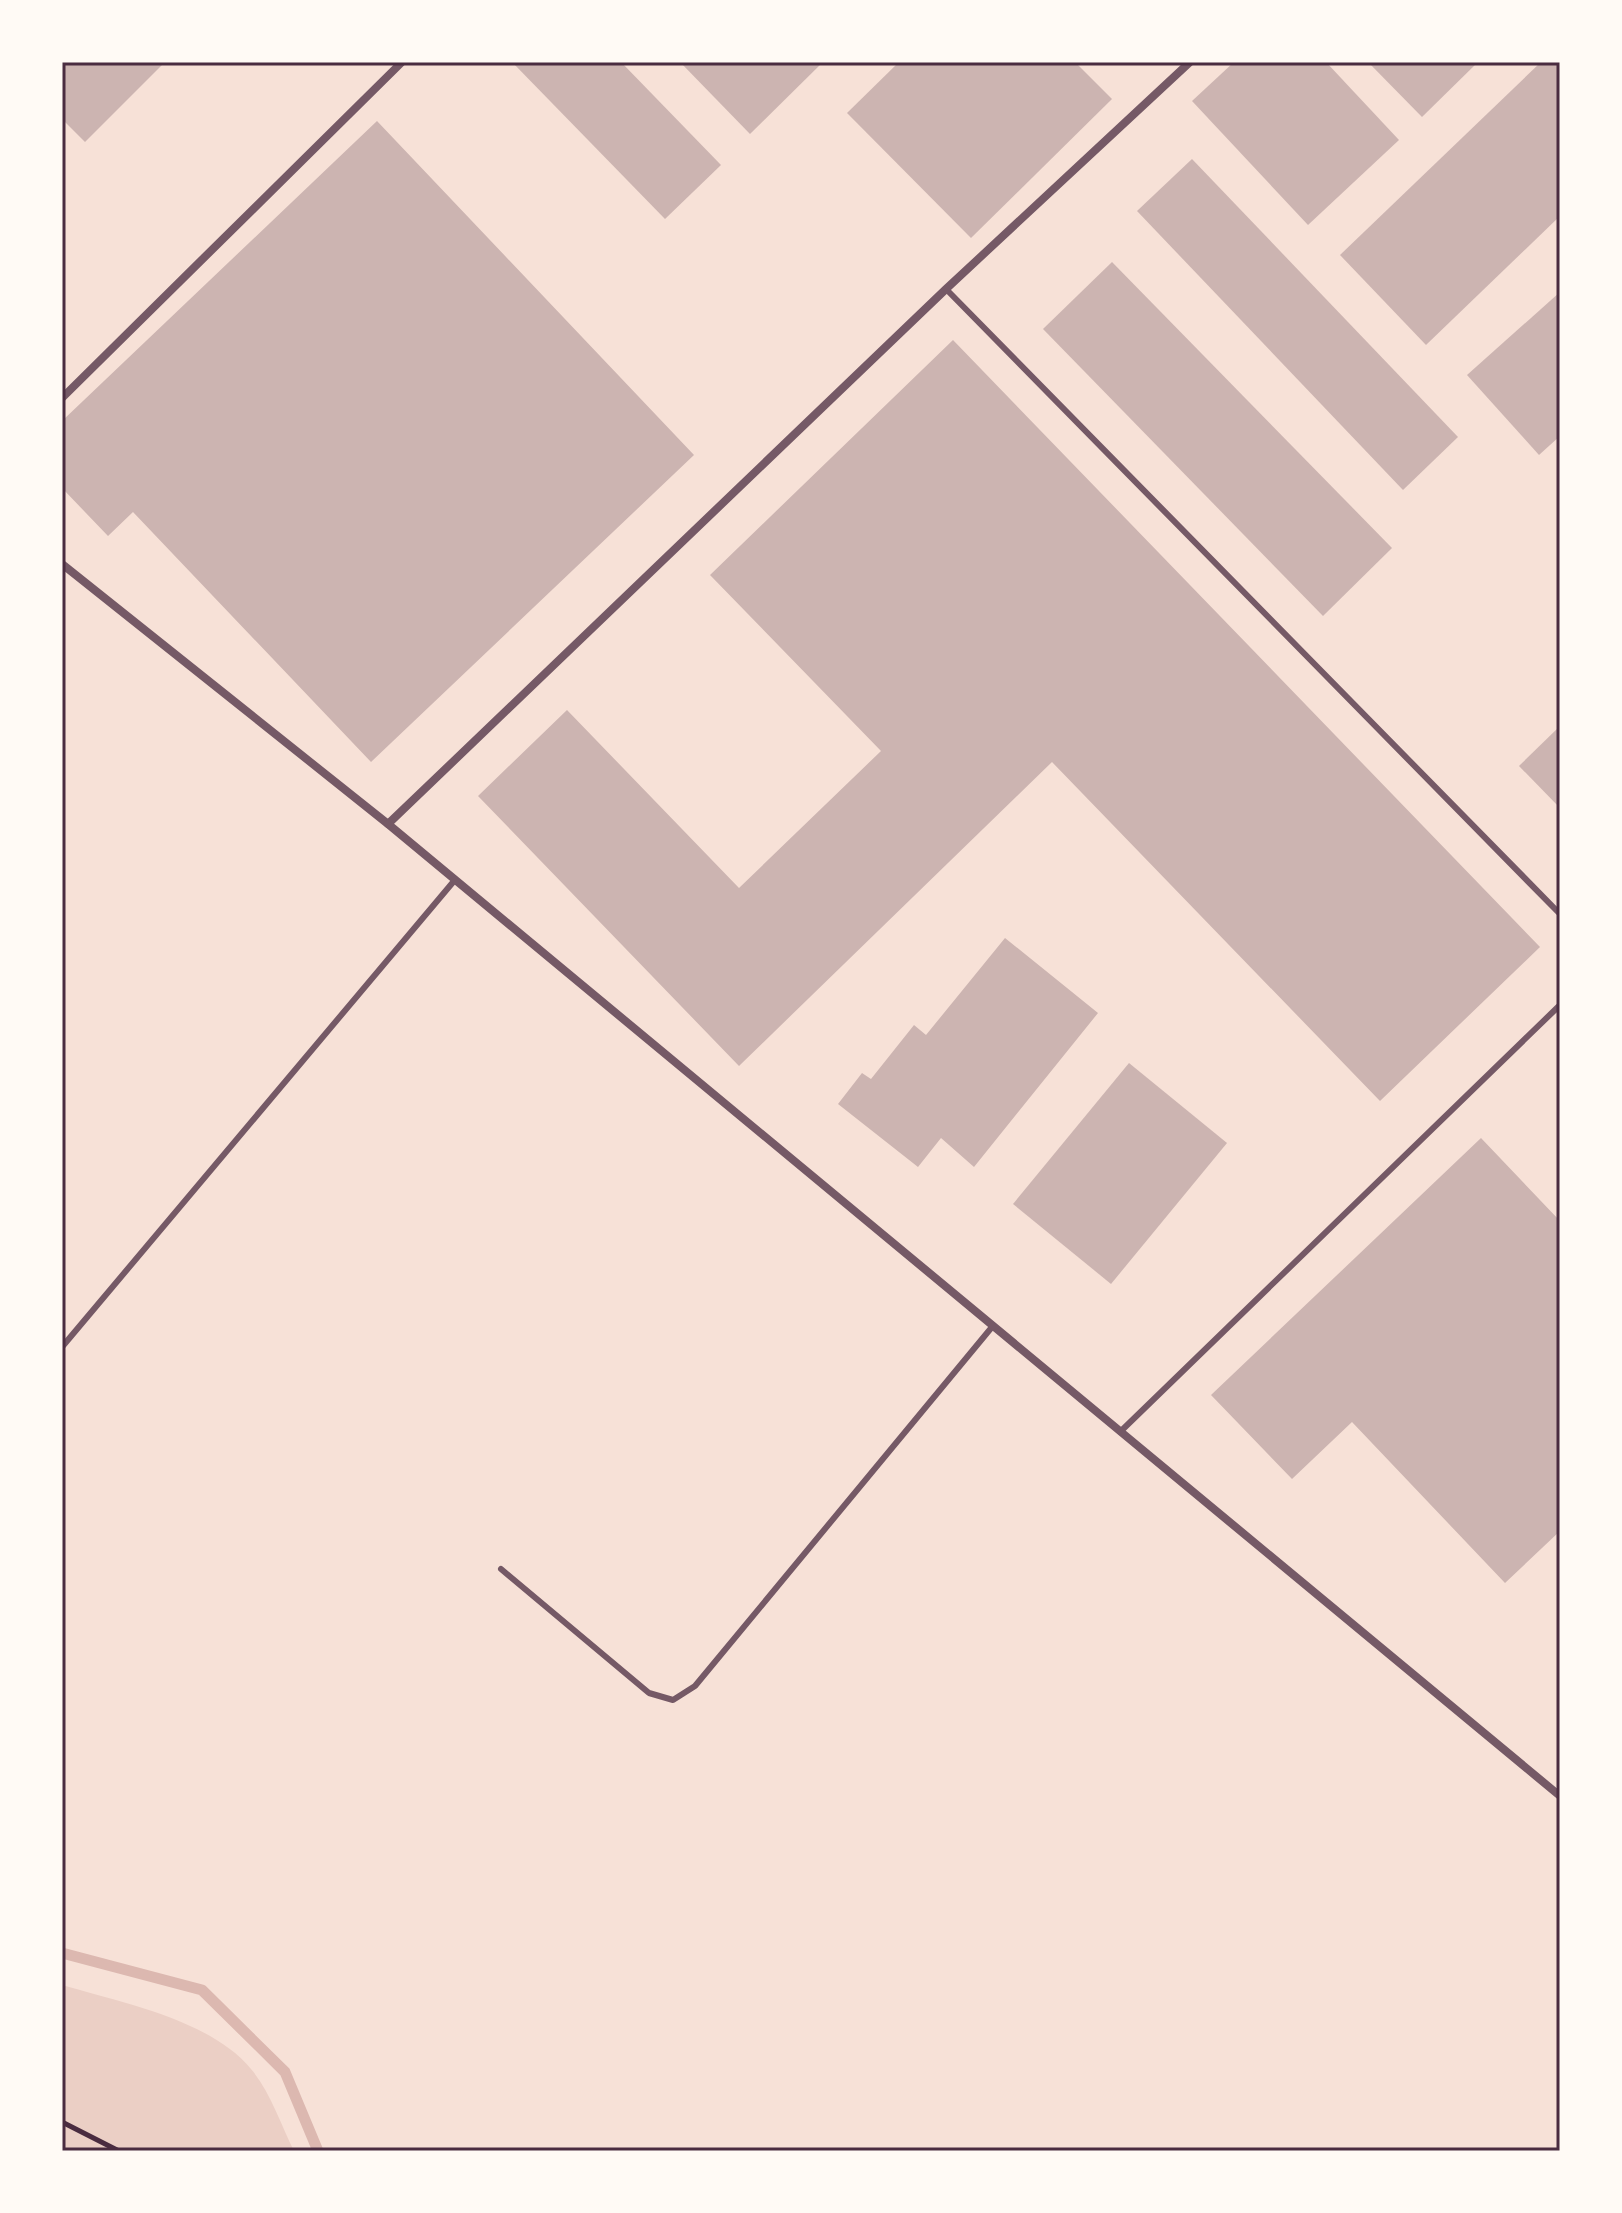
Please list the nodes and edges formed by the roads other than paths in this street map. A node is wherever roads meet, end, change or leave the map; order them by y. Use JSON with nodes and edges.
{"nodes":[{"id":1,"x":402,"y":62,"type":"edge"},
{"id":2,"x":1190,"y":62,"type":"edge"},
{"id":3,"x":946,"y":289,"type":"junction"},
{"id":4,"x":62,"y":398,"type":"edge"},
{"id":5,"x":62,"y":564,"type":"edge"},
{"id":6,"x":388,"y":824,"type":"junction"},
{"id":7,"x":454,"y":881,"type":"junction"},
{"id":8,"x":1560,"y":914,"type":"edge"},
{"id":9,"x":1560,"y":1005,"type":"edge"},
{"id":10,"x":992,"y":1327,"type":"junction"},
{"id":11,"x":62,"y":1347,"type":"edge"},
{"id":12,"x":1120,"y":1432,"type":"junction"},
{"id":13,"x":501,"y":1569,"type":"dead end"},
{"id":14,"x":1560,"y":1796,"type":"edge"}],
"edges":[{"from":1,"to":4,"type":"street"},
{"from":2,"to":3,"type":"street"},
{"from":3,"to":6,"type":"street"},
{"from":3,"to":8,"type":"lane"},
{"from":5,"to":6,"type":"street"},
{"from":6,"to":7,"type":"street"},
{"from":7,"to":10,"type":"street"},
{"from":7,"to":11,"type":"lane"},
{"from":9,"to":12,"type":"lane"},
{"from":10,"to":12,"type":"street"},
{"from":10,"to":13,"type":"lane"},
{"from":12,"to":14,"type":"street"}]}
